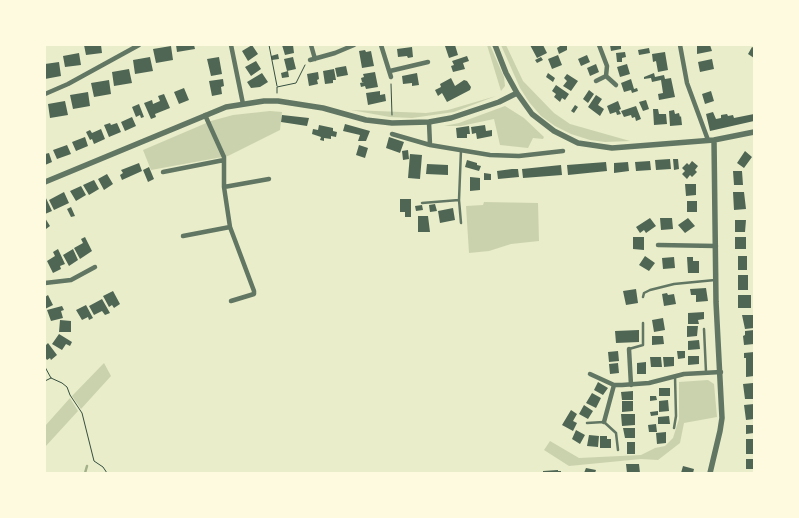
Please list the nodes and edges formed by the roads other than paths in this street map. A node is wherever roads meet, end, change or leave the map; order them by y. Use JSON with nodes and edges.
{"nodes":[{"id":1,"x":139,"y":45,"type":"edge"},
{"id":2,"x":231,"y":45,"type":"edge"},
{"id":3,"x":311,"y":45,"type":"edge"},
{"id":4,"x":354,"y":45,"type":"edge"},
{"id":5,"x":381,"y":45,"type":"edge"},
{"id":6,"x":495,"y":45,"type":"edge"},
{"id":7,"x":599,"y":45,"type":"edge"},
{"id":8,"x":680,"y":45,"type":"edge"},
{"id":9,"x":428,"y":62,"type":"dead end"},
{"id":10,"x":606,"y":76,"type":"junction"},
{"id":11,"x":596,"y":81,"type":"dead end"},
{"id":12,"x":616,"y":84,"type":"dead end"},
{"id":13,"x":517,"y":93,"type":"junction"},
{"id":14,"x":45,"y":94,"type":"edge"},
{"id":15,"x":243,"y":104,"type":"junction"},
{"id":16,"x":205,"y":115,"type":"junction"},
{"id":17,"x":429,"y":122,"type":"junction"},
{"id":18,"x":754,"y":132,"type":"edge"},
{"id":19,"x":392,"y":134,"type":"dead end"},
{"id":20,"x":711,"y":140,"type":"junction"},
{"id":21,"x":430,"y":145,"type":"junction"},
{"id":22,"x":461,"y":150,"type":"junction"},
{"id":23,"x":563,"y":151,"type":"dead end"},
{"id":24,"x":224,"y":160,"type":"junction"},
{"id":25,"x":163,"y":172,"type":"dead end"},
{"id":26,"x":269,"y":178,"type":"dead end"},
{"id":27,"x":45,"y":182,"type":"edge"},
{"id":28,"x":224,"y":187,"type":"junction"},
{"id":29,"x":459,"y":200,"type":"junction"},
{"id":30,"x":422,"y":203,"type":"dead end"},
{"id":31,"x":462,"y":223,"type":"dead end"},
{"id":32,"x":230,"y":226,"type":"junction"},
{"id":33,"x":183,"y":236,"type":"dead end"},
{"id":34,"x":658,"y":245,"type":"dead end"},
{"id":35,"x":716,"y":246,"type":"junction"},
{"id":36,"x":95,"y":267,"type":"dead end"},
{"id":37,"x":716,"y":280,"type":"junction"},
{"id":38,"x":45,"y":283,"type":"edge"},
{"id":39,"x":643,"y":296,"type":"dead end"},
{"id":40,"x":231,"y":301,"type":"dead end"},
{"id":41,"x":643,"y":323,"type":"dead end"},
{"id":42,"x":704,"y":329,"type":"dead end"},
{"id":43,"x":629,"y":349,"type":"joint"},
{"id":44,"x":706,"y":372,"type":"junction"},
{"id":45,"x":720,"y":372,"type":"junction"},
{"id":46,"x":590,"y":374,"type":"dead end"},
{"id":47,"x":675,"y":376,"type":"junction"},
{"id":48,"x":614,"y":385,"type":"junction"},
{"id":49,"x":631,"y":385,"type":"junction"},
{"id":50,"x":604,"y":422,"type":"junction"},
{"id":51,"x":587,"y":423,"type":"dead end"},
{"id":52,"x":674,"y":428,"type":"dead end"},
{"id":53,"x":618,"y":450,"type":"dead end"},
{"id":54,"x":710,"y":473,"type":"edge"}],
"edges":[{"from":1,"to":14,"type":"street"},
{"from":2,"to":15,"type":"street"},
{"from":3,"to":4,"type":"street"},
{"from":5,"to":9,"type":"street"},
{"from":6,"to":13,"type":"street"},
{"from":7,"to":10,"type":"street"},
{"from":8,"to":20,"type":"street"},
{"from":10,"to":11,"type":"street"},
{"from":10,"to":12,"type":"street"},
{"from":13,"to":17,"type":"street"},
{"from":13,"to":20,"type":"street"},
{"from":15,"to":16,"type":"street"},
{"from":15,"to":17,"type":"street"},
{"from":16,"to":24,"type":"street"},
{"from":16,"to":27,"type":"street"},
{"from":17,"to":21,"type":"street"},
{"from":18,"to":20,"type":"street"},
{"from":19,"to":21,"type":"street"},
{"from":20,"to":35,"type":"street"},
{"from":21,"to":22,"type":"street"},
{"from":22,"to":23,"type":"street"},
{"from":22,"to":29,"type":"lane"},
{"from":24,"to":25,"type":"street"},
{"from":24,"to":28,"type":"street"},
{"from":26,"to":28,"type":"street"},
{"from":28,"to":32,"type":"street"},
{"from":29,"to":30,"type":"lane"},
{"from":29,"to":31,"type":"lane"},
{"from":32,"to":33,"type":"street"},
{"from":32,"to":40,"type":"street"},
{"from":34,"to":35,"type":"street"},
{"from":35,"to":37,"type":"street"},
{"from":36,"to":38,"type":"street"},
{"from":37,"to":39,"type":"lane"},
{"from":37,"to":45,"type":"street"},
{"from":41,"to":43,"type":"lane"},
{"from":42,"to":44,"type":"lane"},
{"from":43,"to":49,"type":"street"},
{"from":44,"to":45,"type":"street"},
{"from":44,"to":47,"type":"street"},
{"from":45,"to":54,"type":"street"},
{"from":46,"to":48,"type":"street"},
{"from":47,"to":49,"type":"street"},
{"from":47,"to":52,"type":"lane"},
{"from":48,"to":49,"type":"street"},
{"from":48,"to":50,"type":"street"},
{"from":50,"to":51,"type":"lane"},
{"from":50,"to":53,"type":"lane"}]}
